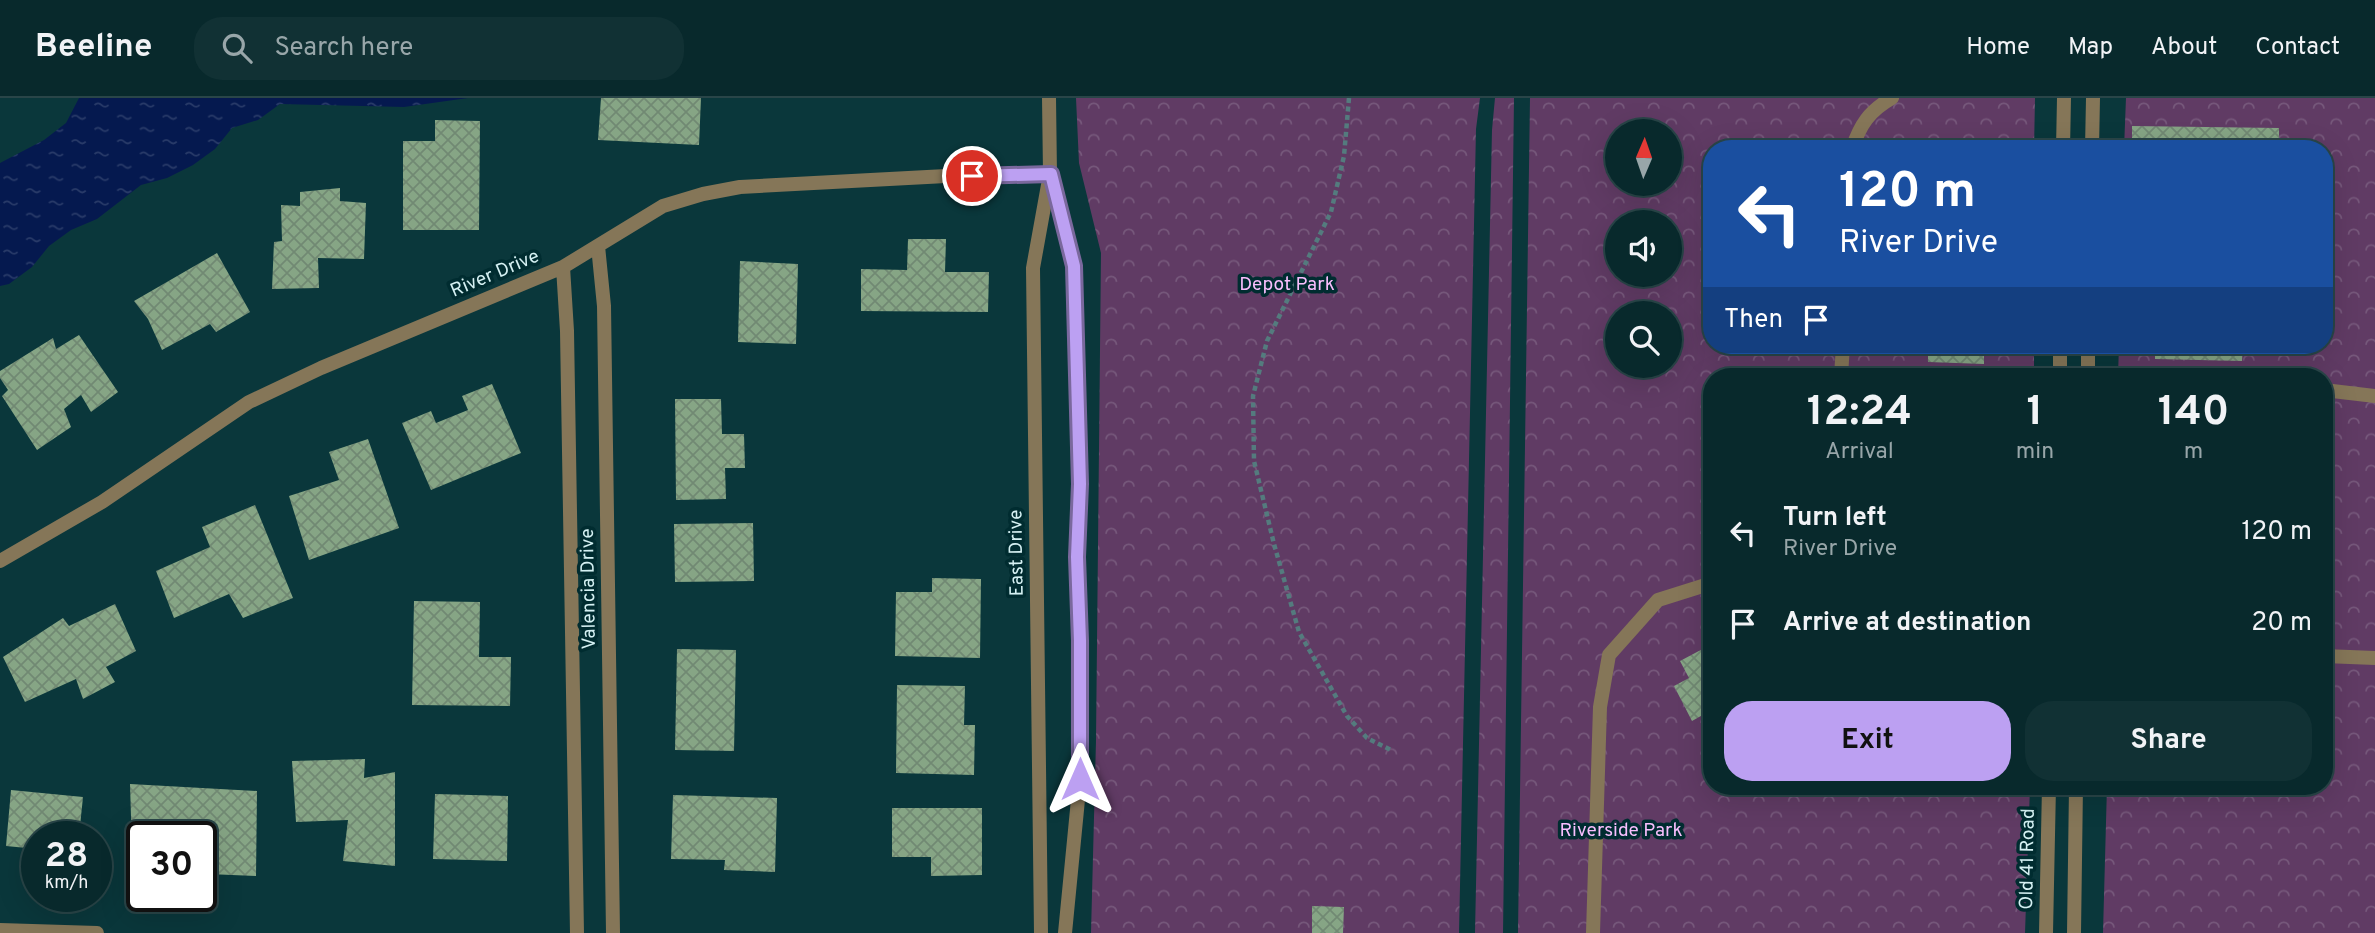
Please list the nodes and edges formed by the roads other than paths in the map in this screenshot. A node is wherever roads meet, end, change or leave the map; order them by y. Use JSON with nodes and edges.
{"nodes":[{"id":1,"x":1049,"y":98,"type":"edge"},
{"id":2,"x":1892,"y":98,"type":"edge"},
{"id":3,"x":2064,"y":98,"type":"edge"},
{"id":4,"x":2093,"y":98,"type":"edge"},
{"id":5,"x":1855,"y":140,"type":"edge"},
{"id":6,"x":2063,"y":140,"type":"edge"},
{"id":7,"x":2092,"y":140,"type":"edge"},
{"id":8,"x":1051,"y":174,"type":"junction"},
{"id":9,"x":598,"y":246,"type":"junction"},
{"id":10,"x":563,"y":267,"type":"junction"},
{"id":11,"x":2333,"y":391,"type":"edge"},
{"id":12,"x":2375,"y":396,"type":"edge"},
{"id":13,"x":0,"y":561,"type":"edge"},
{"id":14,"x":1703,"y":586,"type":"edge"},
{"id":15,"x":2333,"y":656,"type":"edge"},
{"id":16,"x":2375,"y":658,"type":"edge"},
{"id":17,"x":2049,"y":795,"type":"edge"},
{"id":18,"x":2076,"y":795,"type":"edge"},
{"id":19,"x":0,"y":930,"type":"edge"},
{"id":20,"x":97,"y":933,"type":"edge"},
{"id":21,"x":577,"y":933,"type":"edge"},
{"id":22,"x":613,"y":933,"type":"edge"},
{"id":23,"x":1041,"y":933,"type":"edge"},
{"id":24,"x":1065,"y":933,"type":"edge"},
{"id":25,"x":1593,"y":933,"type":"edge"},
{"id":26,"x":2046,"y":933,"type":"edge"},
{"id":27,"x":2074,"y":933,"type":"edge"}],
"edges":[{"from":1,"to":8,"type":"street","name":"East Drive"},
{"from":2,"to":5,"type":"street"},
{"from":3,"to":6,"type":"street"},
{"from":4,"to":7,"type":"street"},
{"from":8,"to":9,"type":"street","name":"River Drive"},
{"from":8,"to":23,"type":"street","name":"East Drive"},
{"from":8,"to":24,"type":"street","name":"East Drive"},
{"from":9,"to":10,"type":"street","name":"River Drive"},
{"from":9,"to":22,"type":"street","name":"Valencia Drive"},
{"from":10,"to":13,"type":"street","name":"River Drive"},
{"from":10,"to":21,"type":"street","name":"Valencia Drive"},
{"from":11,"to":12,"type":"street"},
{"from":14,"to":25,"type":"street"},
{"from":15,"to":16,"type":"street"},
{"from":17,"to":26,"type":"street","name":"Old 41 Road"},
{"from":18,"to":27,"type":"street"},
{"from":19,"to":20,"type":"street"}]}
